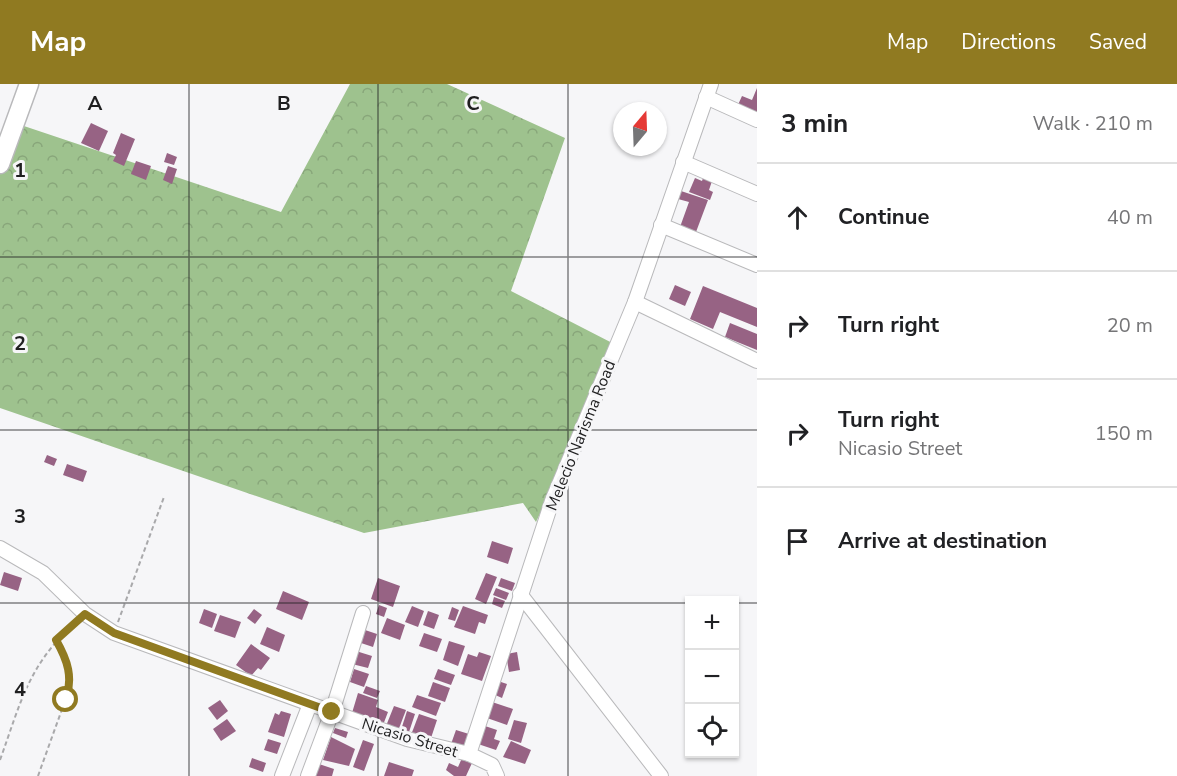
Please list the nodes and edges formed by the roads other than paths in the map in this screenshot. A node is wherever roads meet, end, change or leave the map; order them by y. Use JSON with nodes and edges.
{"nodes":[{"id":1,"x":29,"y":84,"type":"edge"},
{"id":2,"x":709,"y":91,"type":"edge"},
{"id":3,"x":757,"y":120,"type":"edge"},
{"id":4,"x":683,"y":162,"type":"junction"},
{"id":5,"x":0,"y":164,"type":"edge"},
{"id":6,"x":757,"y":194,"type":"edge"},
{"id":7,"x":661,"y":225,"type":"junction"},
{"id":8,"x":757,"y":265,"type":"edge"},
{"id":9,"x":635,"y":302,"type":"junction"},
{"id":10,"x":757,"y":361,"type":"edge"},
{"id":11,"x":0,"y":548,"type":"edge"},
{"id":12,"x":520,"y":594,"type":"junction"},
{"id":13,"x":363,"y":613,"type":"dead end"},
{"id":14,"x":310,"y":704,"type":"junction"},
{"id":15,"x":332,"y":712,"type":"junction"},
{"id":16,"x":469,"y":754,"type":"junction"},
{"id":17,"x":282,"y":776,"type":"edge"},
{"id":18,"x":308,"y":776,"type":"edge"},
{"id":19,"x":497,"y":776,"type":"edge"},
{"id":20,"x":661,"y":776,"type":"edge"}],
"edges":[{"from":1,"to":5,"type":"street"},
{"from":2,"to":3,"type":"street"},
{"from":2,"to":4,"type":"street","name":"Melecio Narisma Road"},
{"from":4,"to":6,"type":"street"},
{"from":4,"to":7,"type":"street","name":"Melecio Narisma Road"},
{"from":7,"to":8,"type":"street"},
{"from":7,"to":9,"type":"street","name":"Melecio Narisma Road"},
{"from":9,"to":10,"type":"street"},
{"from":9,"to":12,"type":"street","name":"Melecio Narisma Road"},
{"from":11,"to":14,"type":"street","name":"Nicasio Street"},
{"from":12,"to":16,"type":"street","name":"Melecio Narisma Road"},
{"from":12,"to":20,"type":"street"},
{"from":13,"to":15,"type":"street"},
{"from":14,"to":15,"type":"street","name":"Nicasio Street"},
{"from":14,"to":17,"type":"street"},
{"from":15,"to":16,"type":"street","name":"Nicasio Street"},
{"from":15,"to":18,"type":"street"},
{"from":16,"to":19,"type":"street"}]}
